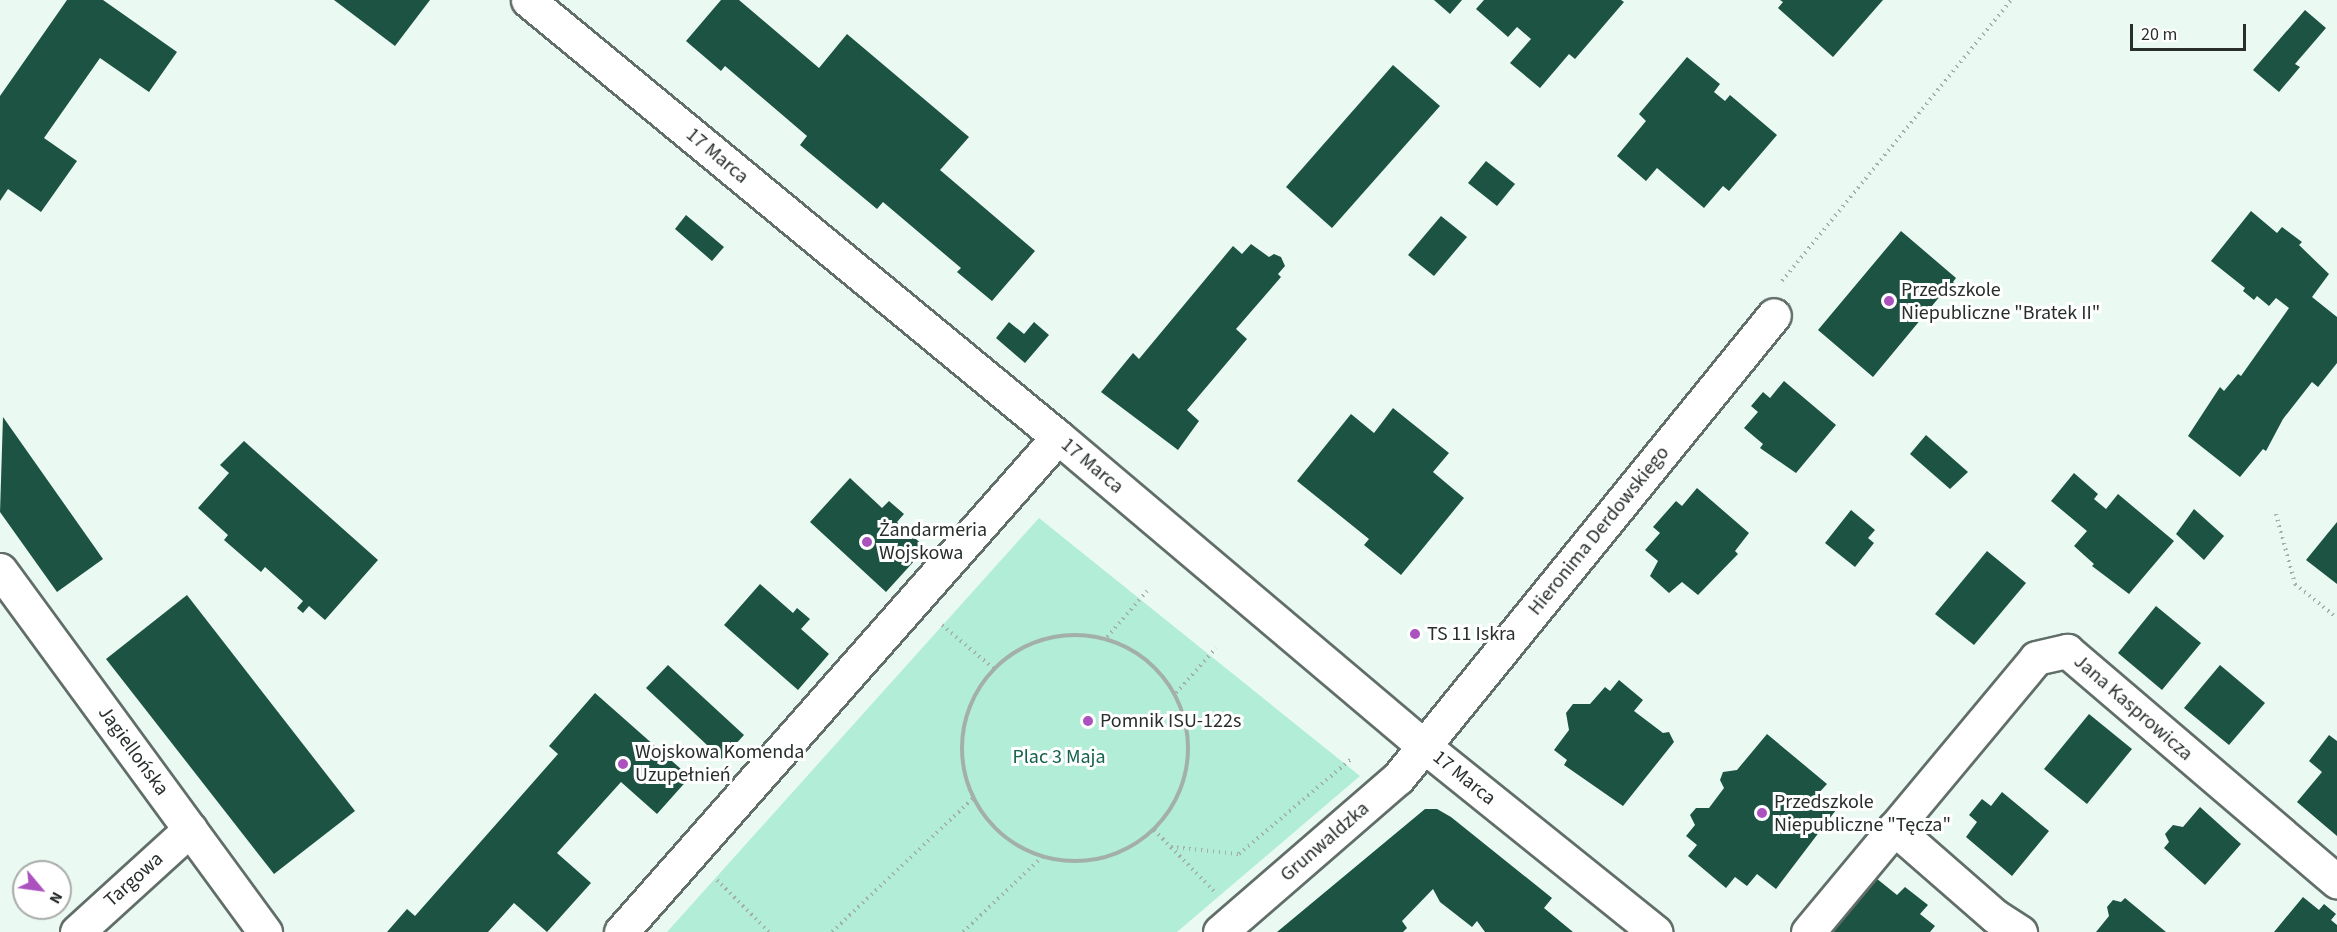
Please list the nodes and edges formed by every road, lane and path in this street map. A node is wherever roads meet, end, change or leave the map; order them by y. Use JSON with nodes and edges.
{"nodes":[{"id":1,"x":528,"y":0,"type":"edge"},
{"id":2,"x":2011,"y":0,"type":"edge"},
{"id":3,"x":1768,"y":324,"type":"joint"},
{"id":4,"x":1059,"y":437,"type":"junction"},
{"id":5,"x":2276,"y":514,"type":"dead end"},
{"id":6,"x":0,"y":570,"type":"edge"},
{"id":7,"x":1147,"y":591,"type":"dead end"},
{"id":8,"x":932,"y":616,"type":"dead end"},
{"id":9,"x":2337,"y":618,"type":"edge"},
{"id":10,"x":1107,"y":637,"type":"junction"},
{"id":11,"x":1216,"y":648,"type":"dead end"},
{"id":12,"x":993,"y":668,"type":"junction"},
{"id":13,"x":1176,"y":693,"type":"junction"},
{"id":14,"x":1424,"y":746,"type":"junction"},
{"id":15,"x":1351,"y":759,"type":"dead end"},
{"id":16,"x":973,"y":798,"type":"junction"},
{"id":17,"x":1894,"y":828,"type":"junction"},
{"id":18,"x":190,"y":829,"type":"junction"},
{"id":19,"x":1154,"y":830,"type":"junction"},
{"id":20,"x":1171,"y":847,"type":"junction"},
{"id":21,"x":1043,"y":856,"type":"junction"},
{"id":22,"x":715,"y":878,"type":"dead end"},
{"id":23,"x":2337,"y":882,"type":"edge"},
{"id":24,"x":1218,"y":895,"type":"dead end"},
{"id":25,"x":77,"y":932,"type":"edge"},
{"id":26,"x":265,"y":932,"type":"edge"},
{"id":27,"x":621,"y":932,"type":"edge"},
{"id":28,"x":769,"y":932,"type":"edge"},
{"id":29,"x":832,"y":932,"type":"edge"},
{"id":30,"x":963,"y":932,"type":"edge"},
{"id":31,"x":1220,"y":932,"type":"edge"},
{"id":32,"x":1655,"y":932,"type":"edge"},
{"id":33,"x":1808,"y":932,"type":"edge"},
{"id":34,"x":2020,"y":932,"type":"edge"}],
"edges":[{"from":1,"to":4,"type":"street","name":"17 Marca"},
{"from":2,"to":3,"type":"path"},
{"from":3,"to":14,"type":"street","name":"Hieronima Derdowskiego"},
{"from":4,"to":14,"type":"street","name":"17 Marca"},
{"from":4,"to":27,"type":"street"},
{"from":5,"to":9,"type":"path"},
{"from":6,"to":18,"type":"street","name":"Jagiellońska"},
{"from":7,"to":10,"type":"path"},
{"from":8,"to":12,"type":"path"},
{"from":10,"to":12,"type":"path"},
{"from":10,"to":13,"type":"path"},
{"from":11,"to":13,"type":"path"},
{"from":12,"to":16,"type":"path"},
{"from":13,"to":19,"type":"path"},
{"from":14,"to":31,"type":"street","name":"Grunwaldzka"},
{"from":14,"to":32,"type":"street","name":"17 Marca"},
{"from":15,"to":20,"type":"path"},
{"from":16,"to":21,"type":"path"},
{"from":16,"to":29,"type":"path"},
{"from":17,"to":23,"type":"street","name":"Jana Kasprowicza"},
{"from":17,"to":33,"type":"street","name":"Jana Kasprowicza"},
{"from":17,"to":34,"type":"street"},
{"from":18,"to":25,"type":"street","name":"Targowa"},
{"from":18,"to":26,"type":"street","name":"Jagiellońska"},
{"from":19,"to":20,"type":"path"},
{"from":19,"to":21,"type":"path"},
{"from":20,"to":24,"type":"path"},
{"from":21,"to":30,"type":"path"},
{"from":22,"to":28,"type":"path"}]}
